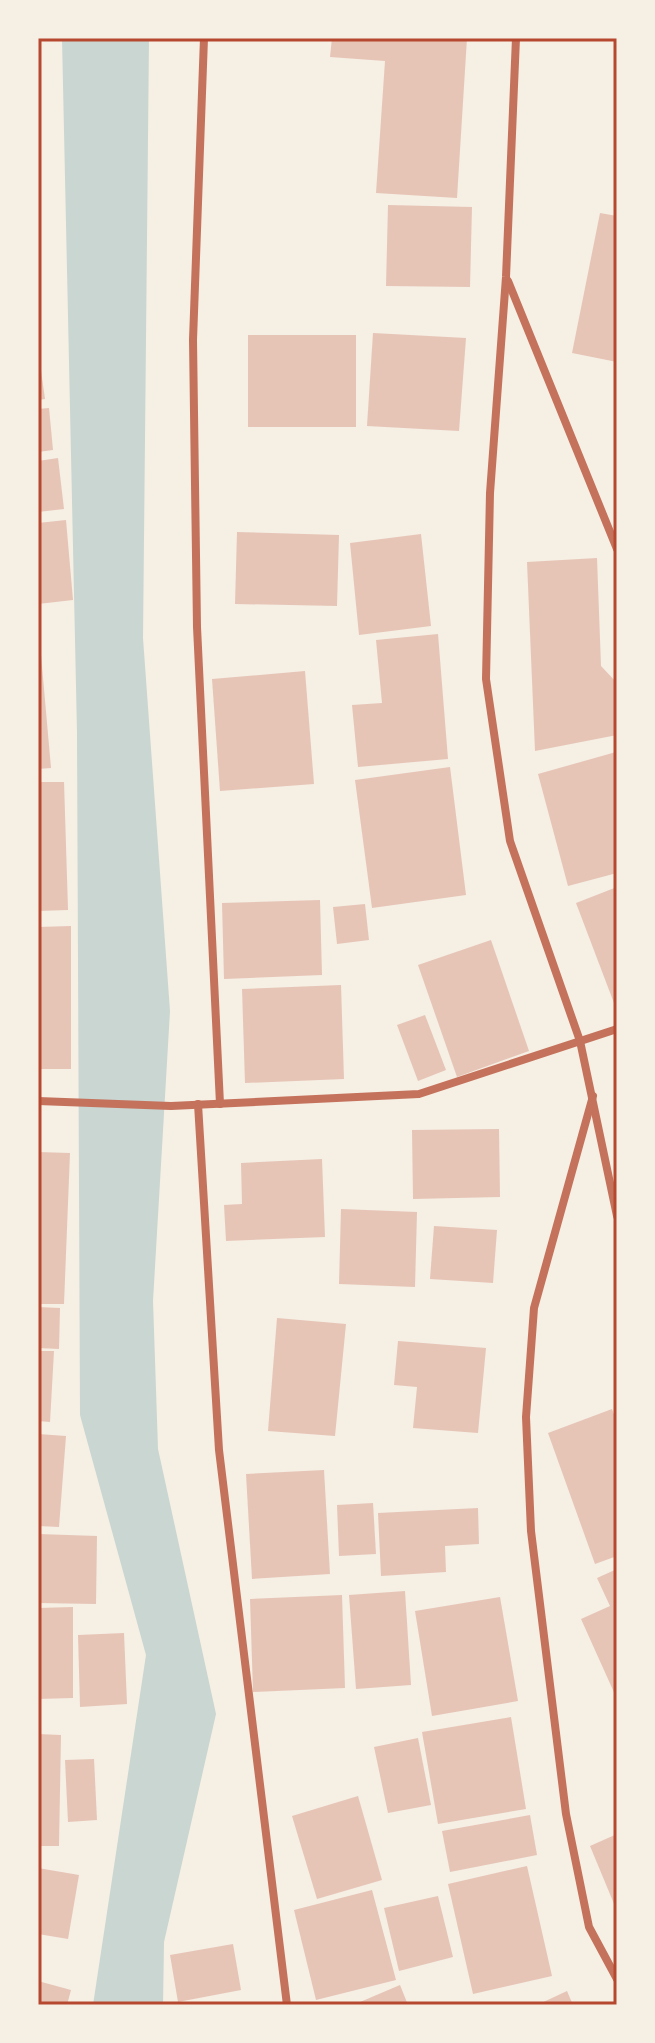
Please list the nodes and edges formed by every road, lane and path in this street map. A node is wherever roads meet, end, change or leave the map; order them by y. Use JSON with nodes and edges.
{"nodes":[{"id":1,"x":204,"y":38,"type":"edge"},
{"id":2,"x":516,"y":38,"type":"edge"},
{"id":3,"x":506,"y":277,"type":"junction"},
{"id":4,"x":617,"y":549,"type":"edge"},
{"id":5,"x":617,"y":1030,"type":"edge"},
{"id":6,"x":580,"y":1041,"type":"junction"},
{"id":7,"x":594,"y":1093,"type":"junction"},
{"id":8,"x":38,"y":1101,"type":"edge"},
{"id":9,"x":198,"y":1104,"type":"junction"},
{"id":10,"x":220,"y":1104,"type":"junction"},
{"id":11,"x":617,"y":1216,"type":"edge"},
{"id":12,"x":617,"y":1979,"type":"edge"},
{"id":13,"x":285,"y":2004,"type":"edge"}],
"edges":[{"from":1,"to":10,"type":"street"},
{"from":2,"to":3,"type":"street"},
{"from":3,"to":4,"type":"street"},
{"from":3,"to":6,"type":"street"},
{"from":5,"to":6,"type":"street"},
{"from":6,"to":7,"type":"street"},
{"from":6,"to":10,"type":"street"},
{"from":7,"to":11,"type":"street"},
{"from":7,"to":12,"type":"street"},
{"from":8,"to":9,"type":"street"},
{"from":9,"to":10,"type":"street"},
{"from":9,"to":13,"type":"street"}]}
